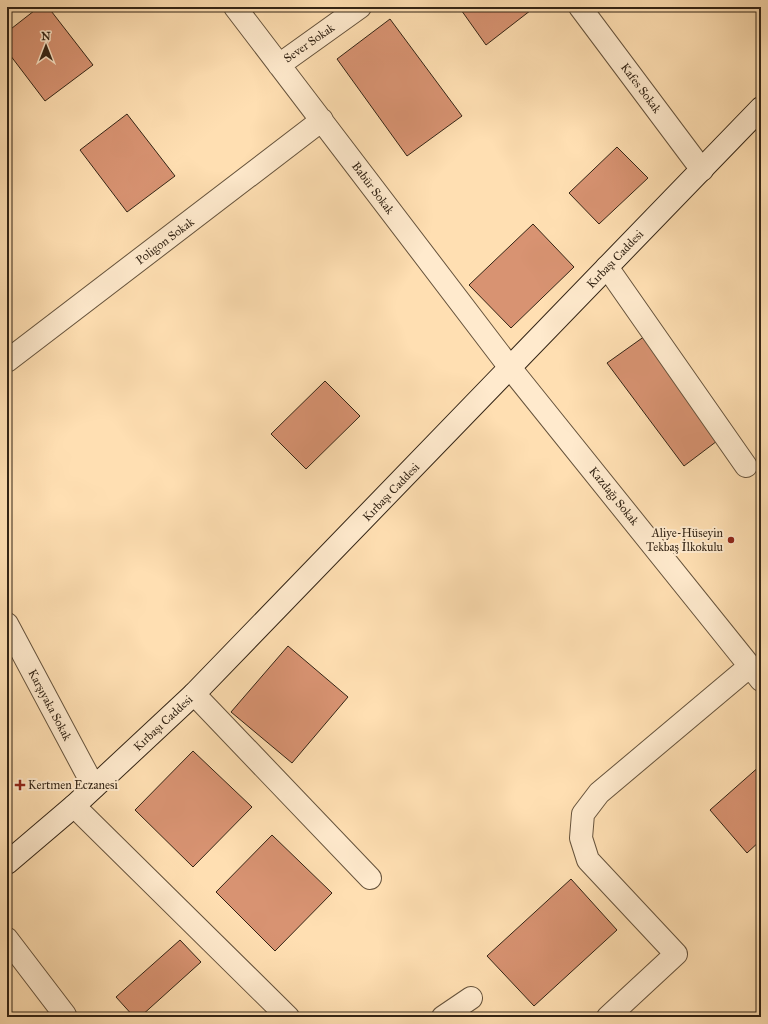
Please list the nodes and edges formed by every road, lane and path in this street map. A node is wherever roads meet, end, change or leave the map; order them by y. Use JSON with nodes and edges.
{"nodes":[{"id":1,"x":235,"y":7,"type":"edge"},
{"id":2,"x":360,"y":7,"type":"edge"},
{"id":3,"x":580,"y":7,"type":"edge"},
{"id":4,"x":279,"y":64,"type":"junction"},
{"id":5,"x":761,"y":108,"type":"edge"},
{"id":6,"x":322,"y":120,"type":"junction"},
{"id":7,"x":702,"y":170,"type":"junction"},
{"id":8,"x":607,"y":267,"type":"junction"},
{"id":9,"x":7,"y":361,"type":"edge"},
{"id":10,"x":511,"y":369,"type":"junction"},
{"id":11,"x":746,"y":466,"type":"dead end"},
{"id":12,"x":7,"y":624,"type":"edge"},
{"id":13,"x":755,"y":673,"type":"edge"},
{"id":14,"x":194,"y":694,"type":"junction"},
{"id":15,"x":94,"y":787,"type":"junction"},
{"id":16,"x":74,"y":806,"type":"junction"},
{"id":17,"x":7,"y":863,"type":"edge"},
{"id":18,"x":370,"y":878,"type":"dead end"},
{"id":19,"x":7,"y":939,"type":"edge"},
{"id":20,"x":470,"y":998,"type":"dead end"},
{"id":21,"x":65,"y":1015,"type":"dead end"},
{"id":22,"x":288,"y":1017,"type":"edge"},
{"id":23,"x":443,"y":1017,"type":"edge"},
{"id":24,"x":608,"y":1017,"type":"edge"}],
"edges":[{"from":1,"to":4,"type":"street","name":"Babür Sokak"},
{"from":2,"to":4,"type":"street","name":"Sever Sokak"},
{"from":3,"to":7,"type":"street","name":"Kafes Sokak"},
{"from":4,"to":6,"type":"street","name":"Babür Sokak"},
{"from":5,"to":7,"type":"street","name":"Kırbaşı Caddesi"},
{"from":6,"to":9,"type":"street","name":"Poligon Sokak"},
{"from":6,"to":10,"type":"street","name":"Babür Sokak"},
{"from":7,"to":8,"type":"street","name":"Kırbaşı Caddesi"},
{"from":8,"to":10,"type":"street","name":"Kırbaşı Caddesi"},
{"from":8,"to":11,"type":"street"},
{"from":10,"to":13,"type":"street","name":"Kazdağı Sokak"},
{"from":10,"to":14,"type":"street","name":"Kırbaşı Caddesi"},
{"from":12,"to":15,"type":"street","name":"Karşıyaka Sokak"},
{"from":13,"to":24,"type":"street"},
{"from":14,"to":15,"type":"street","name":"Kırbaşı Caddesi"},
{"from":14,"to":18,"type":"street"},
{"from":15,"to":16,"type":"street","name":"Kırbaşı Caddesi"},
{"from":16,"to":17,"type":"street","name":"Kırbaşı Caddesi"},
{"from":16,"to":22,"type":"street"},
{"from":19,"to":21,"type":"street"},
{"from":20,"to":23,"type":"street"}]}
